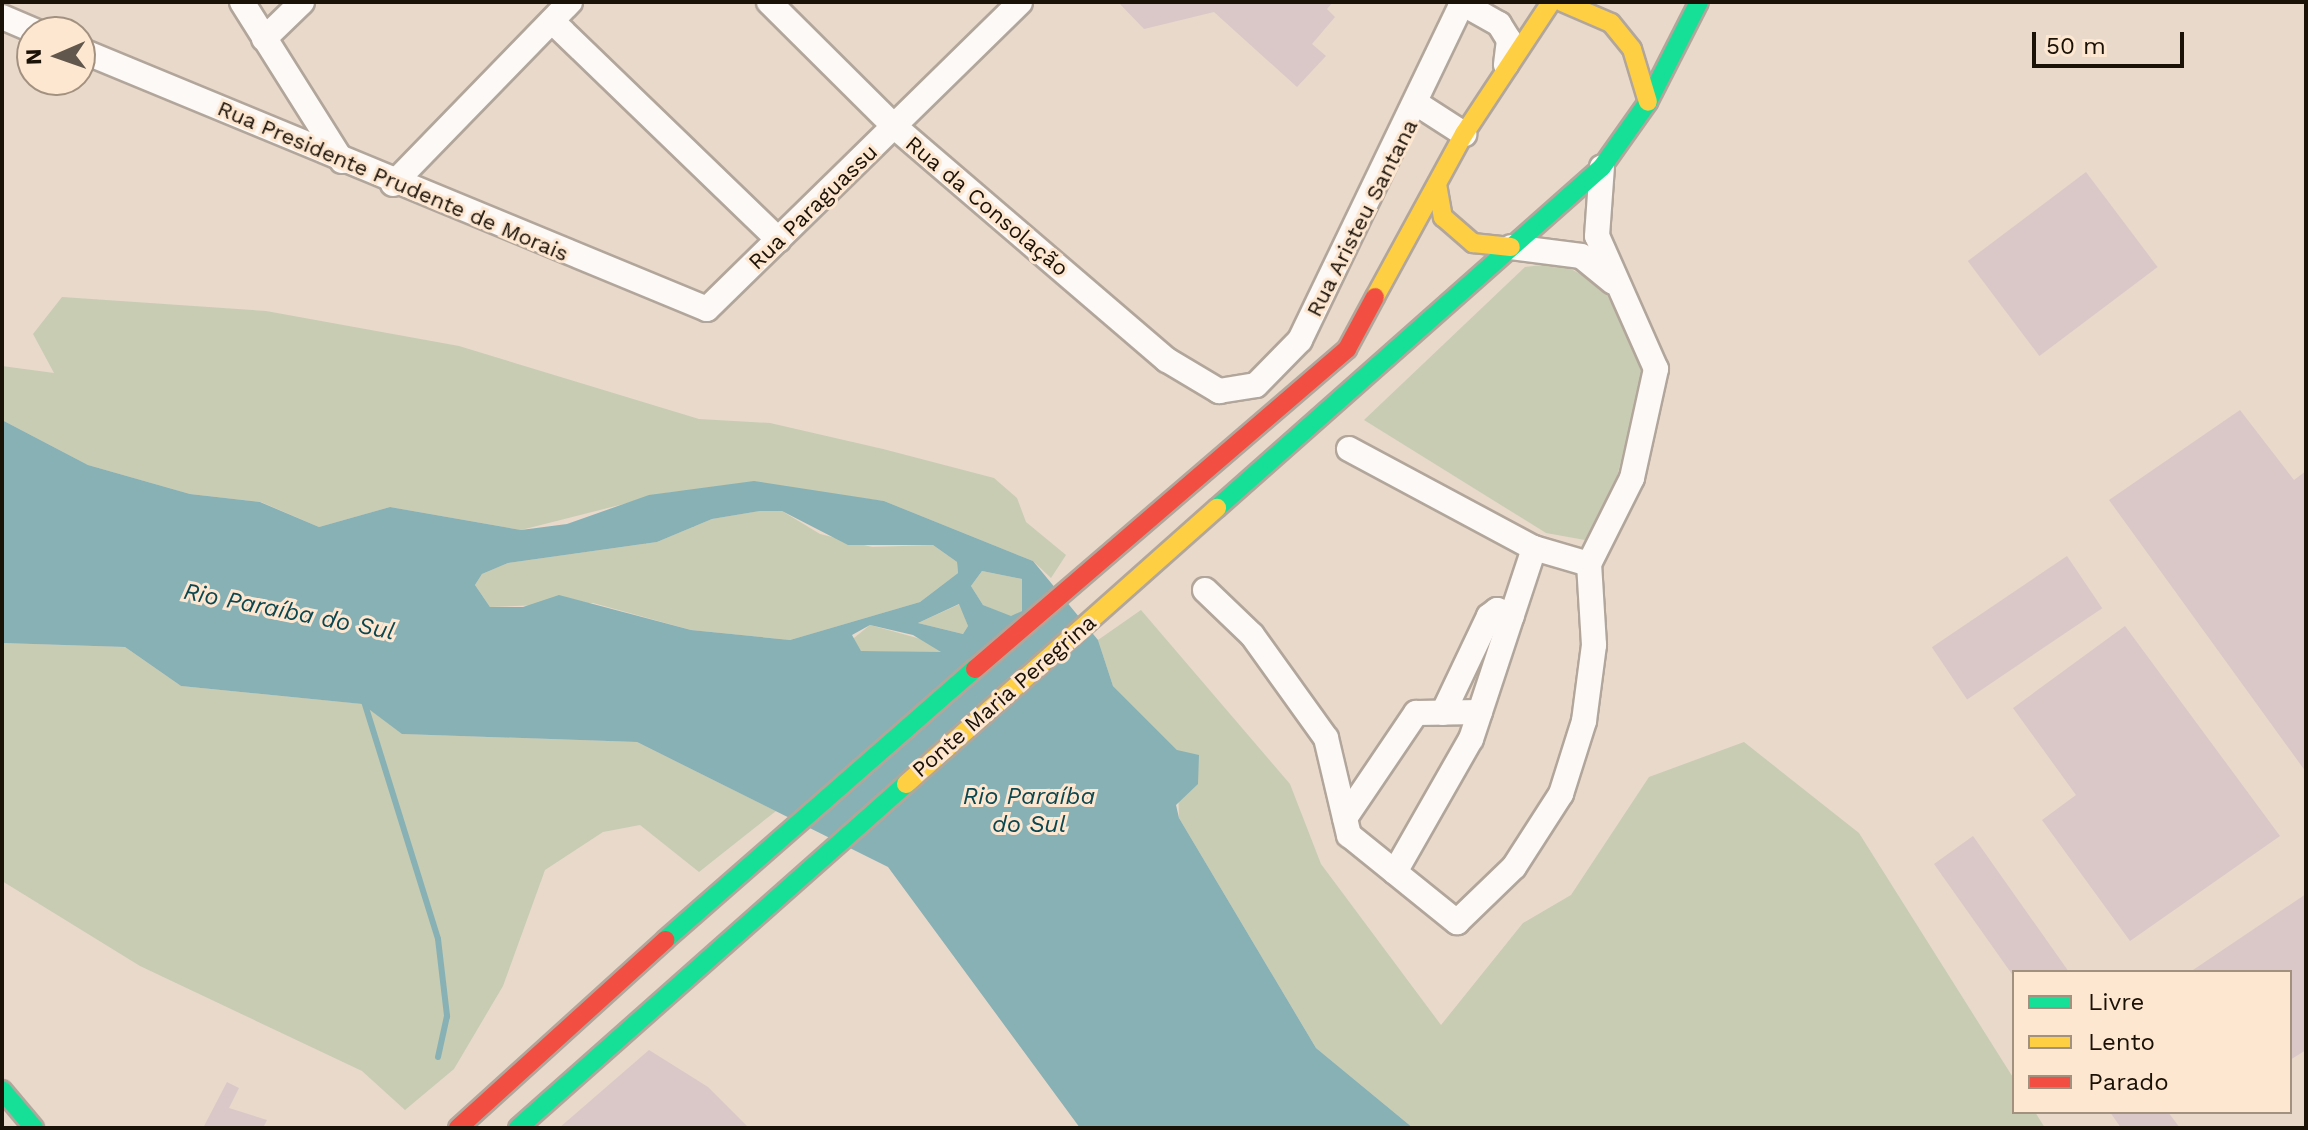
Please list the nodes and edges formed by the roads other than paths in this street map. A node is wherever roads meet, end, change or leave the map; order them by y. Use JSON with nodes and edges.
{"nodes":[{"id":1,"x":242,"y":2,"type":"edge"},
{"id":2,"x":302,"y":2,"type":"edge"},
{"id":3,"x":570,"y":2,"type":"edge"},
{"id":4,"x":769,"y":2,"type":"edge"},
{"id":5,"x":1020,"y":2,"type":"edge"},
{"id":6,"x":1461,"y":2,"type":"edge"},
{"id":7,"x":1551,"y":2,"type":"edge"},
{"id":8,"x":1562,"y":2,"type":"edge"},
{"id":9,"x":1699,"y":2,"type":"edge"},
{"id":10,"x":552,"y":21,"type":"junction"},
{"id":11,"x":264,"y":39,"type":"junction"},
{"id":12,"x":96,"y":57,"type":"edge"},
{"id":13,"x":1506,"y":65,"type":"junction"},
{"id":14,"x":1648,"y":102,"type":"junction"},
{"id":15,"x":1419,"y":105,"type":"junction"},
{"id":16,"x":895,"y":127,"type":"junction"},
{"id":17,"x":1464,"y":134,"type":"junction"},
{"id":18,"x":342,"y":161,"type":"junction"},
{"id":19,"x":1602,"y":167,"type":"junction"},
{"id":20,"x":393,"y":184,"type":"junction"},
{"id":21,"x":1437,"y":184,"type":"junction"},
{"id":22,"x":779,"y":240,"type":"junction"},
{"id":23,"x":1511,"y":247,"type":"junction"},
{"id":24,"x":1615,"y":284,"type":"junction"},
{"id":25,"x":707,"y":309,"type":"joint"},
{"id":26,"x":1219,"y":391,"type":"joint"},
{"id":27,"x":1349,"y":449,"type":"dead end"},
{"id":28,"x":1534,"y":548,"type":"junction"},
{"id":29,"x":1589,"y":564,"type":"junction"},
{"id":30,"x":1205,"y":590,"type":"dead end"},
{"id":31,"x":1512,"y":616,"type":"junction"},
{"id":32,"x":1480,"y":712,"type":"junction"},
{"id":33,"x":1443,"y":713,"type":"junction"},
{"id":34,"x":1345,"y":818,"type":"junction"},
{"id":35,"x":1395,"y":872,"type":"junction"},
{"id":36,"x":2,"y":1090,"type":"edge"},
{"id":37,"x":34,"y":1128,"type":"edge"},
{"id":38,"x":458,"y":1128,"type":"edge"},
{"id":39,"x":518,"y":1128,"type":"edge"}],
"edges":[{"from":1,"to":11,"type":"street"},
{"from":2,"to":11,"type":"street"},
{"from":3,"to":10,"type":"street"},
{"from":4,"to":16,"type":"street","name":"Rua da Consolação"},
{"from":5,"to":16,"type":"street","name":"Rua Paraguassu"},
{"from":6,"to":13,"type":"street"},
{"from":6,"to":15,"type":"street","name":"Rua Aristeu Santana"},
{"from":7,"to":13,"type":"main road","name":"Ponte Maria Peregrina"},
{"from":8,"to":14,"type":"main road"},
{"from":9,"to":14,"type":"main road","name":"Ponte Maria Peregrina"},
{"from":10,"to":20,"type":"street"},
{"from":10,"to":22,"type":"street"},
{"from":11,"to":18,"type":"street"},
{"from":12,"to":18,"type":"street","name":"Rua Presidente Prudente de Morais"},
{"from":13,"to":17,"type":"main road","name":"Ponte Maria Peregrina"},
{"from":14,"to":19,"type":"main road","name":"Ponte Maria Peregrina"},
{"from":15,"to":17,"type":"street"},
{"from":15,"to":26,"type":"street","name":"Rua Aristeu Santana"},
{"from":16,"to":22,"type":"street","name":"Rua Paraguassu"},
{"from":16,"to":26,"type":"street","name":"Rua da Consolação"},
{"from":17,"to":21,"type":"main road","name":"Ponte Maria Peregrina"},
{"from":18,"to":20,"type":"street","name":"Rua Presidente Prudente de Morais"},
{"from":19,"to":23,"type":"main road","name":"Ponte Maria Peregrina"},
{"from":19,"to":24,"type":"street"},
{"from":20,"to":25,"type":"street","name":"Rua Presidente Prudente de Morais"},
{"from":21,"to":23,"type":"main road"},
{"from":21,"to":38,"type":"main road","name":"Ponte Maria Peregrina"},
{"from":22,"to":25,"type":"street","name":"Rua Paraguassu"},
{"from":23,"to":24,"type":"street"},
{"from":23,"to":39,"type":"main road","name":"Ponte Maria Peregrina"},
{"from":24,"to":29,"type":"street"},
{"from":27,"to":28,"type":"street"},
{"from":28,"to":29,"type":"street"},
{"from":28,"to":31,"type":"street"},
{"from":29,"to":35,"type":"street"},
{"from":30,"to":34,"type":"street"},
{"from":31,"to":32,"type":"street"},
{"from":31,"to":33,"type":"street"},
{"from":32,"to":33,"type":"street"},
{"from":32,"to":35,"type":"street"},
{"from":33,"to":34,"type":"street"},
{"from":34,"to":35,"type":"street"},
{"from":36,"to":37,"type":"main road"}]}
